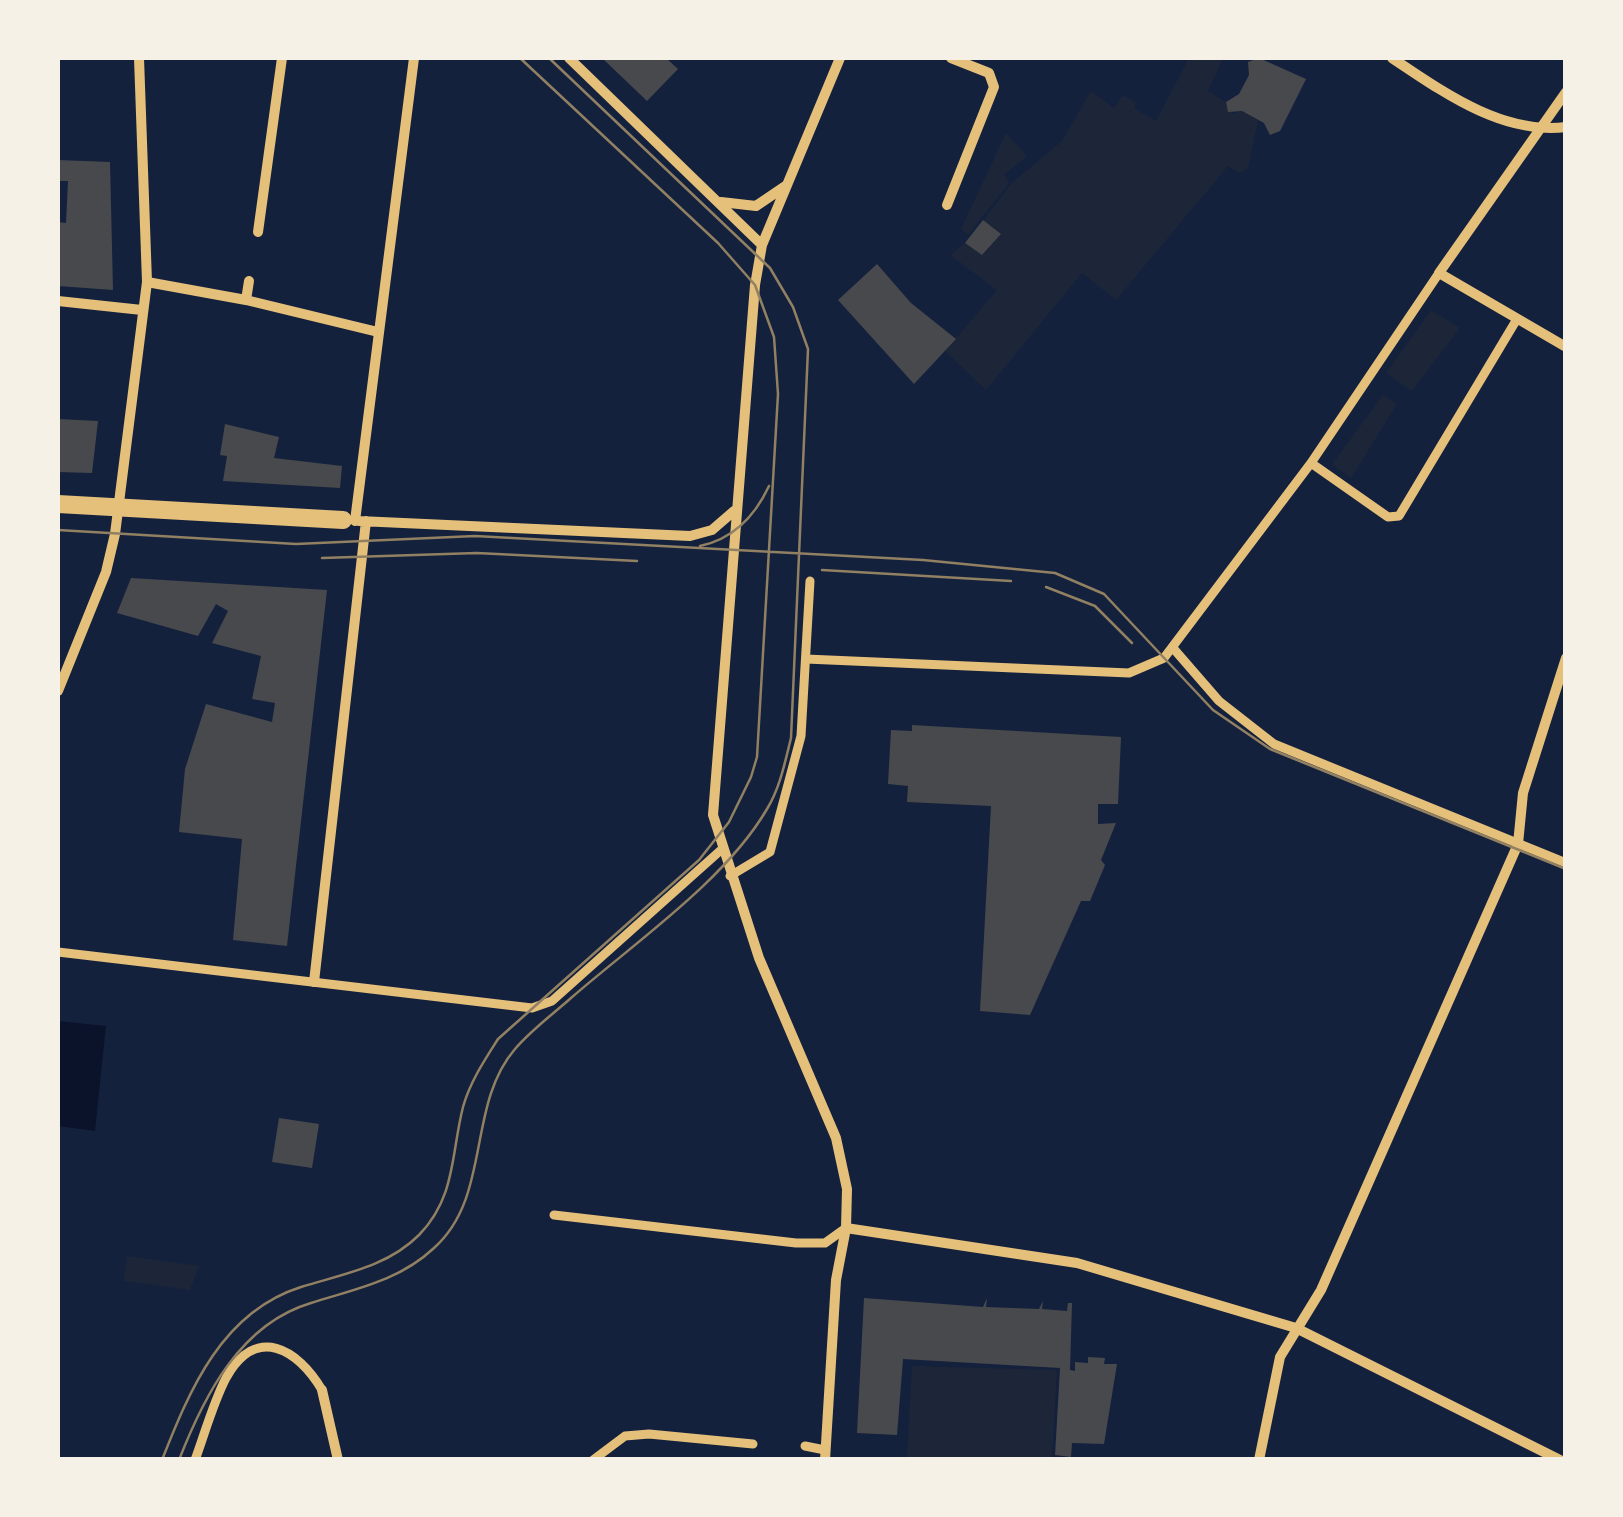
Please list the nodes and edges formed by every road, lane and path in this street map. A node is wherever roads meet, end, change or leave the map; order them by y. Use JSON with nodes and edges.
{"nodes":[{"id":1,"x":139,"y":58,"type":"edge"},
{"id":2,"x":282,"y":58,"type":"edge"},
{"id":3,"x":414,"y":58,"type":"edge"},
{"id":4,"x":568,"y":58,"type":"edge"},
{"id":5,"x":840,"y":58,"type":"edge"},
{"id":6,"x":951,"y":58,"type":"edge"},
{"id":7,"x":984,"y":58,"type":"edge"},
{"id":8,"x":1392,"y":58,"type":"edge"},
{"id":9,"x":974,"y":66,"type":"junction"},
{"id":10,"x":1566,"y":92,"type":"edge"},
{"id":11,"x":1566,"y":127,"type":"edge"},
{"id":12,"x":1536,"y":131,"type":"junction"},
{"id":13,"x":788,"y":184,"type":"junction"},
{"id":14,"x":720,"y":202,"type":"junction"},
{"id":15,"x":947,"y":205,"type":"dead end"},
{"id":16,"x":258,"y":232,"type":"dead end"},
{"id":17,"x":762,"y":245,"type":"junction"},
{"id":18,"x":1439,"y":273,"type":"junction"},
{"id":19,"x":250,"y":281,"type":"dead end"},
{"id":20,"x":147,"y":282,"type":"junction"},
{"id":21,"x":246,"y":300,"type":"junction"},
{"id":22,"x":58,"y":301,"type":"edge"},
{"id":23,"x":142,"y":310,"type":"junction"},
{"id":24,"x":1517,"y":318,"type":"junction"},
{"id":25,"x":378,"y":332,"type":"junction"},
{"id":26,"x":1566,"y":347,"type":"edge"},
{"id":27,"x":1311,"y":463,"type":"junction"},
{"id":28,"x":58,"y":504,"type":"edge"},
{"id":29,"x":118,"y":508,"type":"junction"},
{"id":30,"x":734,"y":511,"type":"junction"},
{"id":31,"x":354,"y":520,"type":"junction"},
{"id":32,"x":810,"y":581,"type":"dead end"},
{"id":33,"x":1173,"y":648,"type":"junction"},
{"id":34,"x":1566,"y":658,"type":"edge"},
{"id":35,"x":806,"y":659,"type":"junction"},
{"id":36,"x":1561,"y":686,"type":"edge"},
{"id":37,"x":58,"y":691,"type":"edge"},
{"id":38,"x":1518,"y":844,"type":"junction"},
{"id":39,"x":722,"y":850,"type":"junction"},
{"id":40,"x":1566,"y":863,"type":"edge"},
{"id":41,"x":730,"y":876,"type":"junction"},
{"id":42,"x":58,"y":952,"type":"edge"},
{"id":43,"x":314,"y":982,"type":"junction"},
{"id":44,"x":554,"y":1215,"type":"dead end"},
{"id":45,"x":846,"y":1228,"type":"junction"},
{"id":46,"x":1296,"y":1328,"type":"junction"},
{"id":47,"x":322,"y":1390,"type":"joint"},
{"id":48,"x":753,"y":1444,"type":"dead end"},
{"id":49,"x":805,"y":1446,"type":"dead end"},
{"id":50,"x":825,"y":1455,"type":"edge"},
{"id":51,"x":195,"y":1460,"type":"edge"},
{"id":52,"x":338,"y":1460,"type":"edge"},
{"id":53,"x":593,"y":1460,"type":"edge"},
{"id":54,"x":1259,"y":1460,"type":"edge"},
{"id":55,"x":1560,"y":1460,"type":"edge"}],
"edges":[{"from":1,"to":20,"type":"street"},
{"from":2,"to":16,"type":"street"},
{"from":3,"to":25,"type":"street"},
{"from":4,"to":14,"type":"street"},
{"from":5,"to":13,"type":"street"},
{"from":6,"to":9,"type":"street"},
{"from":7,"to":9,"type":"street"},
{"from":8,"to":12,"type":"street"},
{"from":9,"to":15,"type":"street"},
{"from":10,"to":12,"type":"street"},
{"from":11,"to":12,"type":"street"},
{"from":12,"to":18,"type":"street"},
{"from":13,"to":14,"type":"street"},
{"from":13,"to":17,"type":"street"},
{"from":14,"to":17,"type":"street"},
{"from":17,"to":30,"type":"street"},
{"from":18,"to":24,"type":"street"},
{"from":18,"to":27,"type":"street"},
{"from":19,"to":21,"type":"street"},
{"from":20,"to":21,"type":"street"},
{"from":20,"to":23,"type":"street"},
{"from":21,"to":25,"type":"street"},
{"from":22,"to":23,"type":"street"},
{"from":23,"to":29,"type":"street"},
{"from":24,"to":26,"type":"street"},
{"from":24,"to":27,"type":"street"},
{"from":25,"to":31,"type":"street"},
{"from":27,"to":33,"type":"street"},
{"from":28,"to":29,"type":"street"},
{"from":29,"to":31,"type":"street"},
{"from":29,"to":37,"type":"street"},
{"from":30,"to":31,"type":"street"},
{"from":30,"to":39,"type":"street"},
{"from":31,"to":43,"type":"street"},
{"from":32,"to":35,"type":"street"},
{"from":33,"to":35,"type":"street"},
{"from":33,"to":38,"type":"street"},
{"from":34,"to":36,"type":"street"},
{"from":35,"to":41,"type":"street"},
{"from":36,"to":38,"type":"street"},
{"from":38,"to":40,"type":"street"},
{"from":38,"to":46,"type":"street"},
{"from":39,"to":41,"type":"street"},
{"from":39,"to":43,"type":"street"},
{"from":41,"to":45,"type":"street"},
{"from":42,"to":43,"type":"street"},
{"from":44,"to":45,"type":"street"},
{"from":45,"to":46,"type":"street"},
{"from":45,"to":50,"type":"street"},
{"from":46,"to":54,"type":"street"},
{"from":46,"to":55,"type":"street"},
{"from":47,"to":51,"type":"street"},
{"from":47,"to":52,"type":"street"},
{"from":48,"to":53,"type":"street"},
{"from":49,"to":50,"type":"street"}]}
